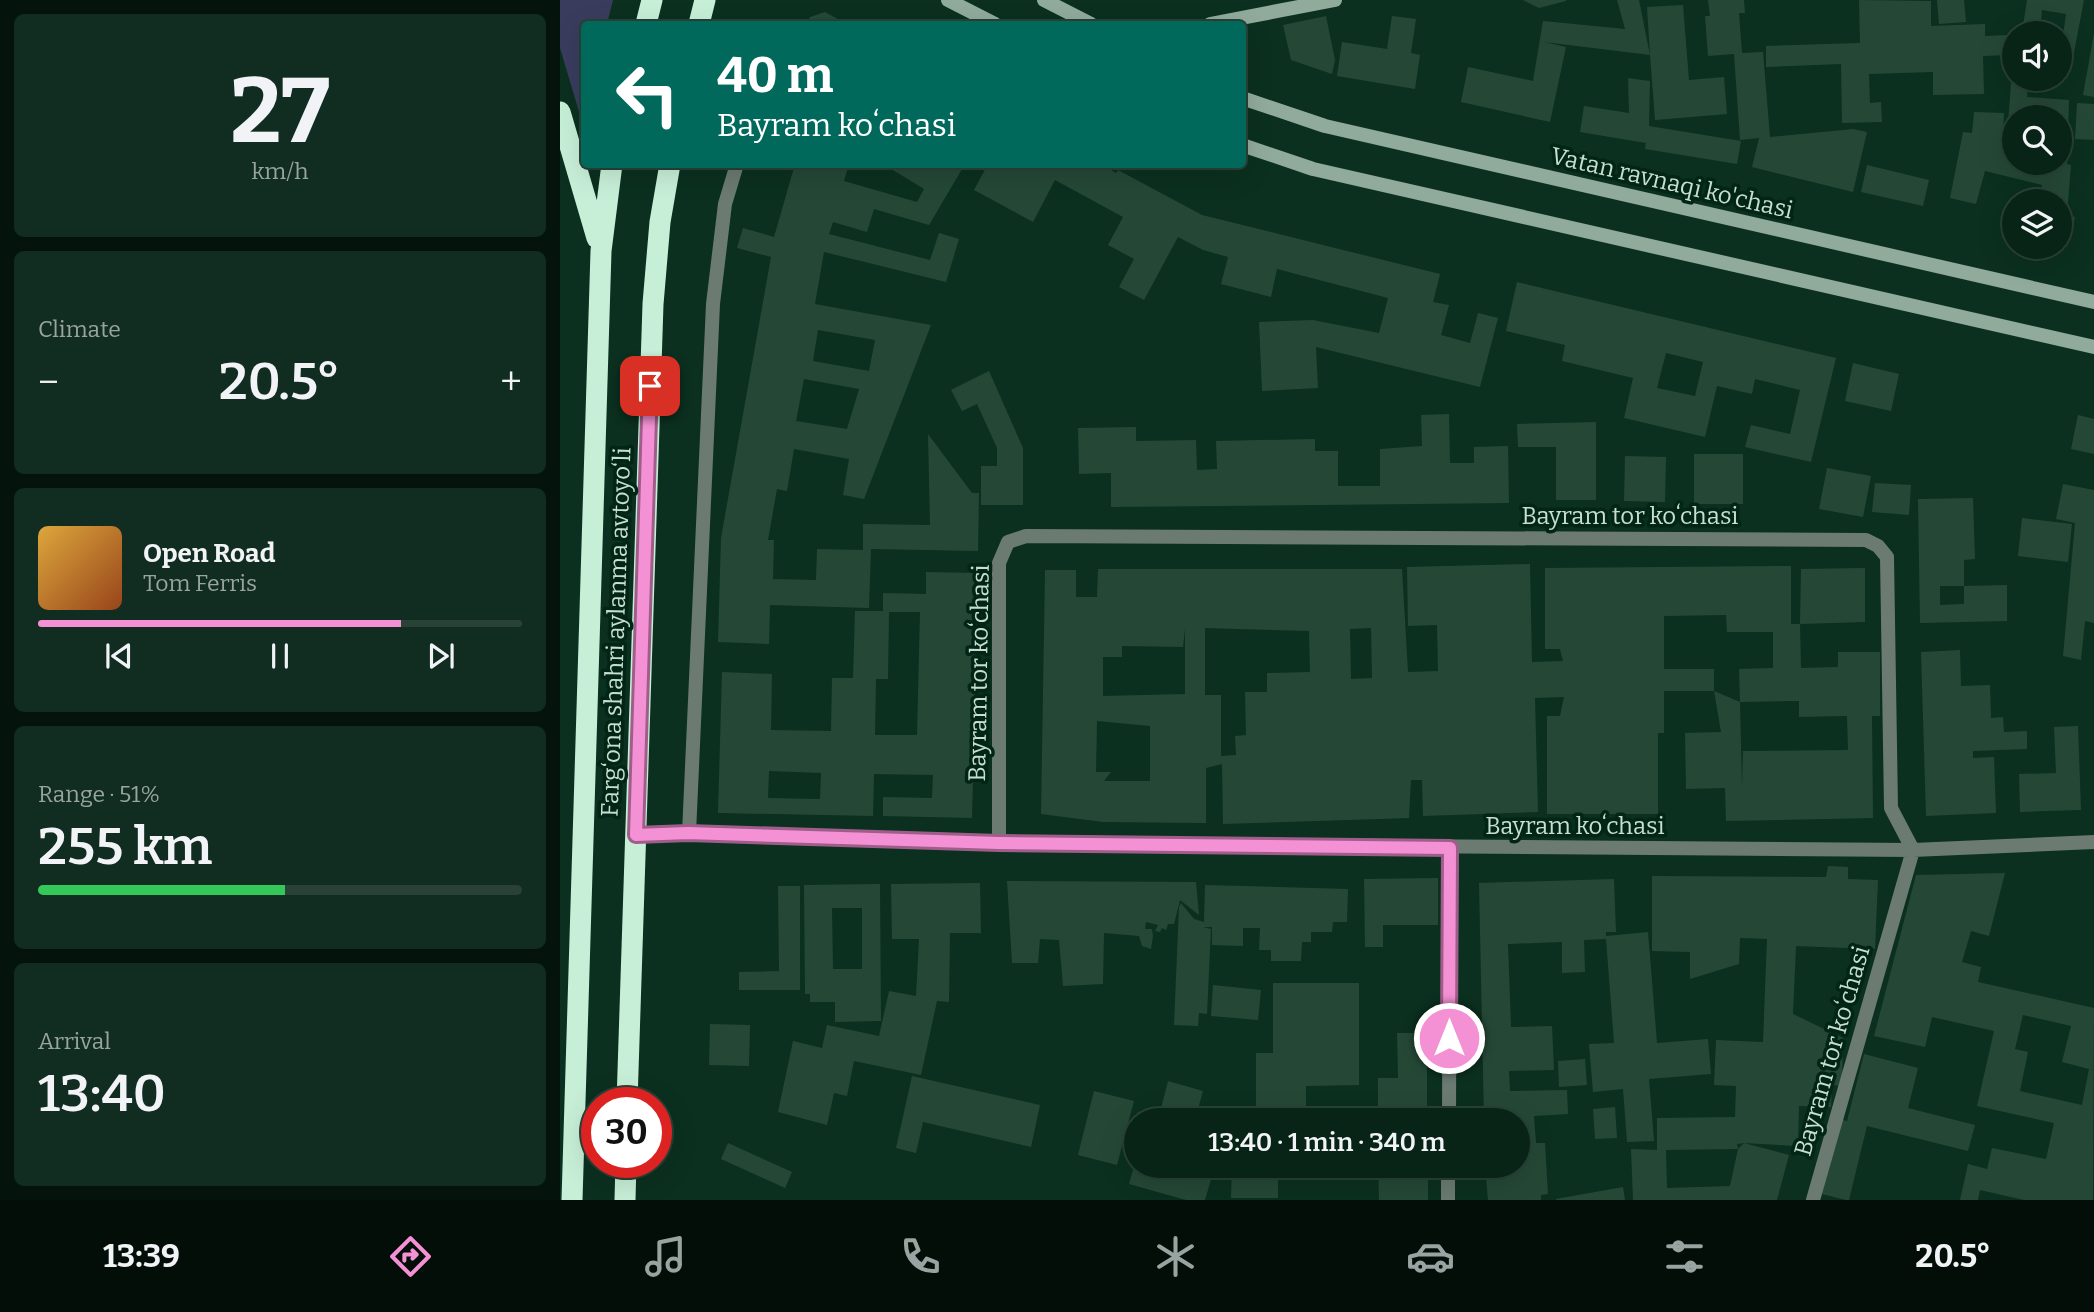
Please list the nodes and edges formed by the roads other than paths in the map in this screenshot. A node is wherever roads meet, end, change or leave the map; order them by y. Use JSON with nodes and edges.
{"nodes":[{"id":1,"x":652,"y":0,"type":"edge"},
{"id":2,"x":705,"y":0,"type":"edge"},
{"id":3,"x":948,"y":0,"type":"edge"},
{"id":4,"x":1044,"y":0,"type":"edge"},
{"id":5,"x":1335,"y":0,"type":"edge"},
{"id":6,"x":647,"y":21,"type":"edge"},
{"id":7,"x":700,"y":21,"type":"edge"},
{"id":8,"x":989,"y":21,"type":"edge"},
{"id":9,"x":1085,"y":21,"type":"edge"},
{"id":10,"x":1226,"y":21,"type":"edge"},
{"id":11,"x":1246,"y":99,"type":"edge"},
{"id":12,"x":560,"y":112,"type":"edge"},
{"id":13,"x":1246,"y":146,"type":"edge"},
{"id":14,"x":611,"y":168,"type":"edge"},
{"id":15,"x":669,"y":168,"type":"edge"},
{"id":16,"x":736,"y":168,"type":"edge"},
{"id":17,"x":601,"y":251,"type":"junction"},
{"id":18,"x":2094,"y":302,"type":"edge"},
{"id":19,"x":2094,"y":348,"type":"edge"},
{"id":20,"x":688,"y":833,"type":"junction"},
{"id":21,"x":636,"y":835,"type":"junction"},
{"id":22,"x":2094,"y":842,"type":"edge"},
{"id":23,"x":999,"y":843,"type":"junction"},
{"id":24,"x":1450,"y":848,"type":"junction"},
{"id":25,"x":1913,"y":850,"type":"junction"},
{"id":26,"x":569,"y":1035,"type":"edge"},
{"id":27,"x":628,"y":1087,"type":"edge"},
{"id":28,"x":1449,"y":1108,"type":"edge"},
{"id":29,"x":626,"y":1178,"type":"edge"},
{"id":30,"x":1448,"y":1178,"type":"edge"},
{"id":31,"x":572,"y":1200,"type":"edge"},
{"id":32,"x":625,"y":1200,"type":"edge"},
{"id":33,"x":1448,"y":1200,"type":"edge"},
{"id":34,"x":1813,"y":1200,"type":"edge"}],
"edges":[{"from":1,"to":6,"type":"highway"},
{"from":2,"to":7,"type":"highway"},
{"from":3,"to":8,"type":"main road"},
{"from":4,"to":9,"type":"main road"},
{"from":5,"to":10,"type":"main road"},
{"from":11,"to":18,"type":"main road","name":"Vatan ravnaqi ko'chasi"},
{"from":12,"to":17,"type":"highway"},
{"from":13,"to":19,"type":"main road"},
{"from":14,"to":17,"type":"highway","name":"Farg‘ona shahri aylanma avtoyo‘li"},
{"from":15,"to":21,"type":"highway","name":"Farg‘ona shahri aylanma avtoyo‘li"},
{"from":16,"to":20,"type":"street"},
{"from":17,"to":26,"type":"highway","name":"Farg‘ona shahri aylanma avtoyo‘li"},
{"from":20,"to":21,"type":"street","name":"Bayram koʻchasi"},
{"from":20,"to":23,"type":"street","name":"Bayram koʻchasi"},
{"from":21,"to":27,"type":"highway","name":"Farg‘ona shahri aylanma avtoyo‘li"},
{"from":22,"to":25,"type":"street","name":"Bayram koʻchasi"},
{"from":23,"to":24,"type":"street","name":"Bayram koʻchasi"},
{"from":23,"to":25,"type":"street","name":"Bayram tor koʻchasi"},
{"from":24,"to":25,"type":"street","name":"Bayram koʻchasi"},
{"from":24,"to":28,"type":"street"},
{"from":25,"to":34,"type":"street","name":"Bayram tor koʻchasi"},
{"from":26,"to":31,"type":"highway","name":"Farg‘ona shahri aylanma avtoyo‘li"},
{"from":29,"to":32,"type":"highway"},
{"from":30,"to":33,"type":"street"}]}
